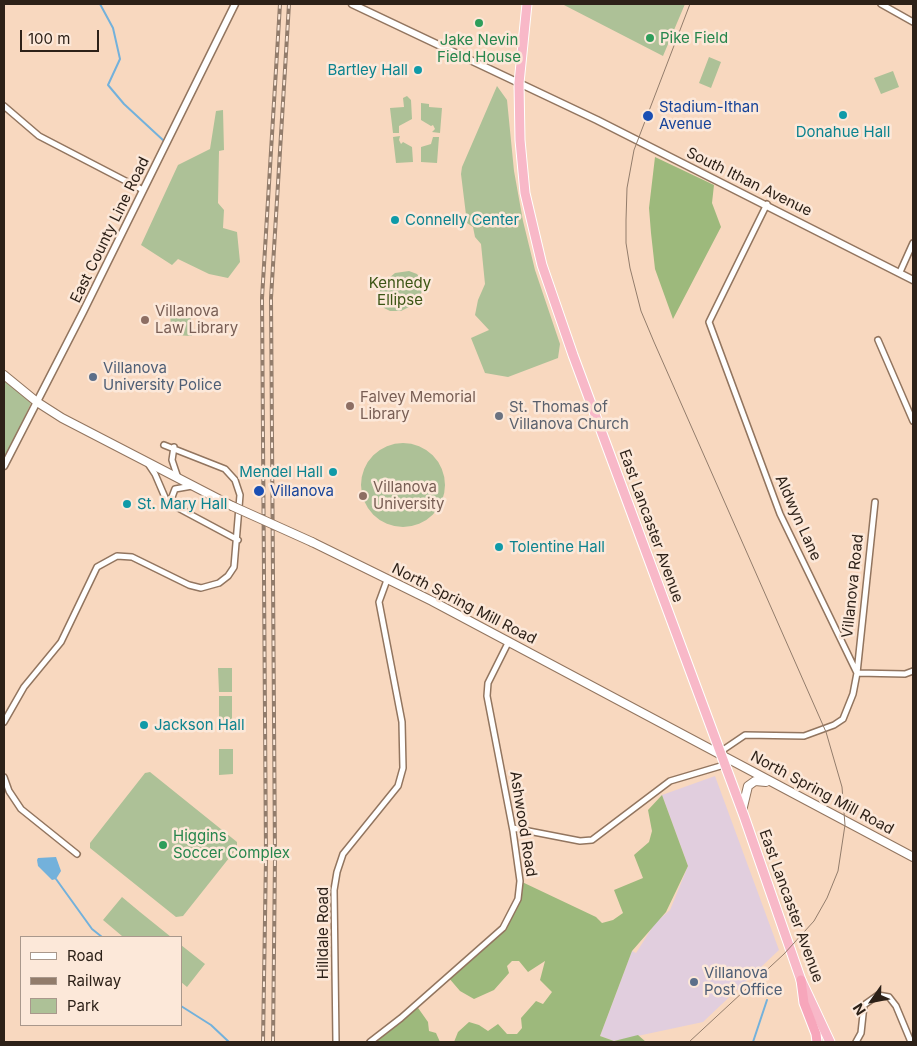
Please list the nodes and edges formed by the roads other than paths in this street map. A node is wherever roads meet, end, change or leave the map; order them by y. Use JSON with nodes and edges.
{"nodes":[{"id":1,"x":235,"y":4,"type":"edge"},
{"id":2,"x":352,"y":4,"type":"edge"},
{"id":3,"x":527,"y":4,"type":"edge"},
{"id":4,"x":881,"y":4,"type":"edge"},
{"id":5,"x":891,"y":6,"type":"edge"},
{"id":6,"x":913,"y":22,"type":"edge"},
{"id":7,"x":519,"y":83,"type":"junction"},
{"id":8,"x":4,"y":106,"type":"edge"},
{"id":9,"x":143,"y":190,"type":"junction"},
{"id":10,"x":767,"y":204,"type":"junction"},
{"id":11,"x":913,"y":243,"type":"edge"},
{"id":12,"x":900,"y":272,"type":"junction"},
{"id":13,"x":913,"y":280,"type":"edge"},
{"id":14,"x":878,"y":340,"type":"dead end"},
{"id":15,"x":4,"y":375,"type":"edge"},
{"id":16,"x":37,"y":402,"type":"junction"},
{"id":17,"x":912,"y":413,"type":"edge"},
{"id":18,"x":913,"y":420,"type":"edge"},
{"id":19,"x":164,"y":445,"type":"dead end"},
{"id":20,"x":174,"y":447,"type":"junction"},
{"id":21,"x":144,"y":462,"type":"junction"},
{"id":22,"x":4,"y":466,"type":"edge"},
{"id":23,"x":178,"y":479,"type":"junction"},
{"id":24,"x":192,"y":486,"type":"junction"},
{"id":25,"x":875,"y":502,"type":"dead end"},
{"id":26,"x":175,"y":508,"type":"junction"},
{"id":27,"x":238,"y":540,"type":"junction"},
{"id":28,"x":388,"y":580,"type":"junction"},
{"id":29,"x":509,"y":641,"type":"junction"},
{"id":30,"x":913,"y":671,"type":"edge"},
{"id":31,"x":857,"y":673,"type":"junction"},
{"id":32,"x":4,"y":722,"type":"edge"},
{"id":33,"x":719,"y":753,"type":"junction"},
{"id":34,"x":724,"y":765,"type":"junction"},
{"id":35,"x":4,"y":778,"type":"edge"},
{"id":36,"x":772,"y":783,"type":"junction"},
{"id":37,"x":742,"y":811,"type":"junction"},
{"id":38,"x":513,"y":828,"type":"junction"},
{"id":39,"x":77,"y":854,"type":"dead end"},
{"id":40,"x":913,"y":857,"type":"edge"},
{"id":41,"x":801,"y":980,"type":"junction"},
{"id":42,"x":336,"y":1042,"type":"edge"},
{"id":43,"x":370,"y":1042,"type":"edge"},
{"id":44,"x":817,"y":1042,"type":"edge"},
{"id":45,"x":830,"y":1042,"type":"edge"},
{"id":46,"x":856,"y":1042,"type":"edge"},
{"id":47,"x":911,"y":1042,"type":"edge"}],
"edges":[{"from":1,"to":9,"type":"street","name":"East County Line Road"},
{"from":2,"to":7,"type":"street","name":"South Ithan Avenue"},
{"from":3,"to":7,"type":"highway","name":"East Lancaster Avenue"},
{"from":4,"to":5,"type":"street"},
{"from":5,"to":6,"type":"street"},
{"from":7,"to":10,"type":"street","name":"South Ithan Avenue"},
{"from":7,"to":33,"type":"highway","name":"East Lancaster Avenue"},
{"from":8,"to":9,"type":"street"},
{"from":9,"to":16,"type":"street","name":"East County Line Road"},
{"from":10,"to":12,"type":"street","name":"South Ithan Avenue"},
{"from":10,"to":31,"type":"street","name":"Aldwyn Lane"},
{"from":11,"to":12,"type":"street"},
{"from":12,"to":13,"type":"street","name":"South Ithan Avenue"},
{"from":14,"to":17,"type":"street"},
{"from":15,"to":16,"type":"main road","name":"North Spring Mill Road"},
{"from":16,"to":21,"type":"main road","name":"North Spring Mill Road"},
{"from":16,"to":22,"type":"street","name":"East County Line Road"},
{"from":17,"to":18,"type":"street"},
{"from":19,"to":20,"type":"street"},
{"from":20,"to":23,"type":"street"},
{"from":20,"to":27,"type":"street"},
{"from":21,"to":23,"type":"main road","name":"North Spring Mill Road"},
{"from":21,"to":26,"type":"street"},
{"from":23,"to":24,"type":"main road","name":"North Spring Mill Road"},
{"from":24,"to":26,"type":"street"},
{"from":24,"to":28,"type":"main road","name":"North Spring Mill Road","bridge":true},
{"from":25,"to":31,"type":"street","name":"Villanova Road"},
{"from":26,"to":27,"type":"street"},
{"from":27,"to":32,"type":"street"},
{"from":28,"to":29,"type":"main road","name":"North Spring Mill Road"},
{"from":28,"to":42,"type":"street","name":"Hilldale Road"},
{"from":29,"to":33,"type":"main road","name":"North Spring Mill Road"},
{"from":29,"to":38,"type":"street","name":"Ashwood Road"},
{"from":30,"to":31,"type":"street"},
{"from":31,"to":33,"type":"street"},
{"from":33,"to":34,"type":"highway","name":"East Lancaster Avenue"},
{"from":33,"to":36,"type":"main road","name":"North Spring Mill Road"},
{"from":34,"to":37,"type":"highway","name":"East Lancaster Avenue"},
{"from":34,"to":38,"type":"street"},
{"from":35,"to":39,"type":"street"},
{"from":36,"to":37,"type":"main road"},
{"from":36,"to":40,"type":"main road","name":"North Spring Mill Road"},
{"from":37,"to":41,"type":"highway","name":"East Lancaster Avenue"},
{"from":38,"to":43,"type":"street","name":"Ashwood Road"},
{"from":41,"to":44,"type":"highway"},
{"from":41,"to":45,"type":"highway","name":"East Lancaster Avenue"},
{"from":46,"to":47,"type":"street"}]}
